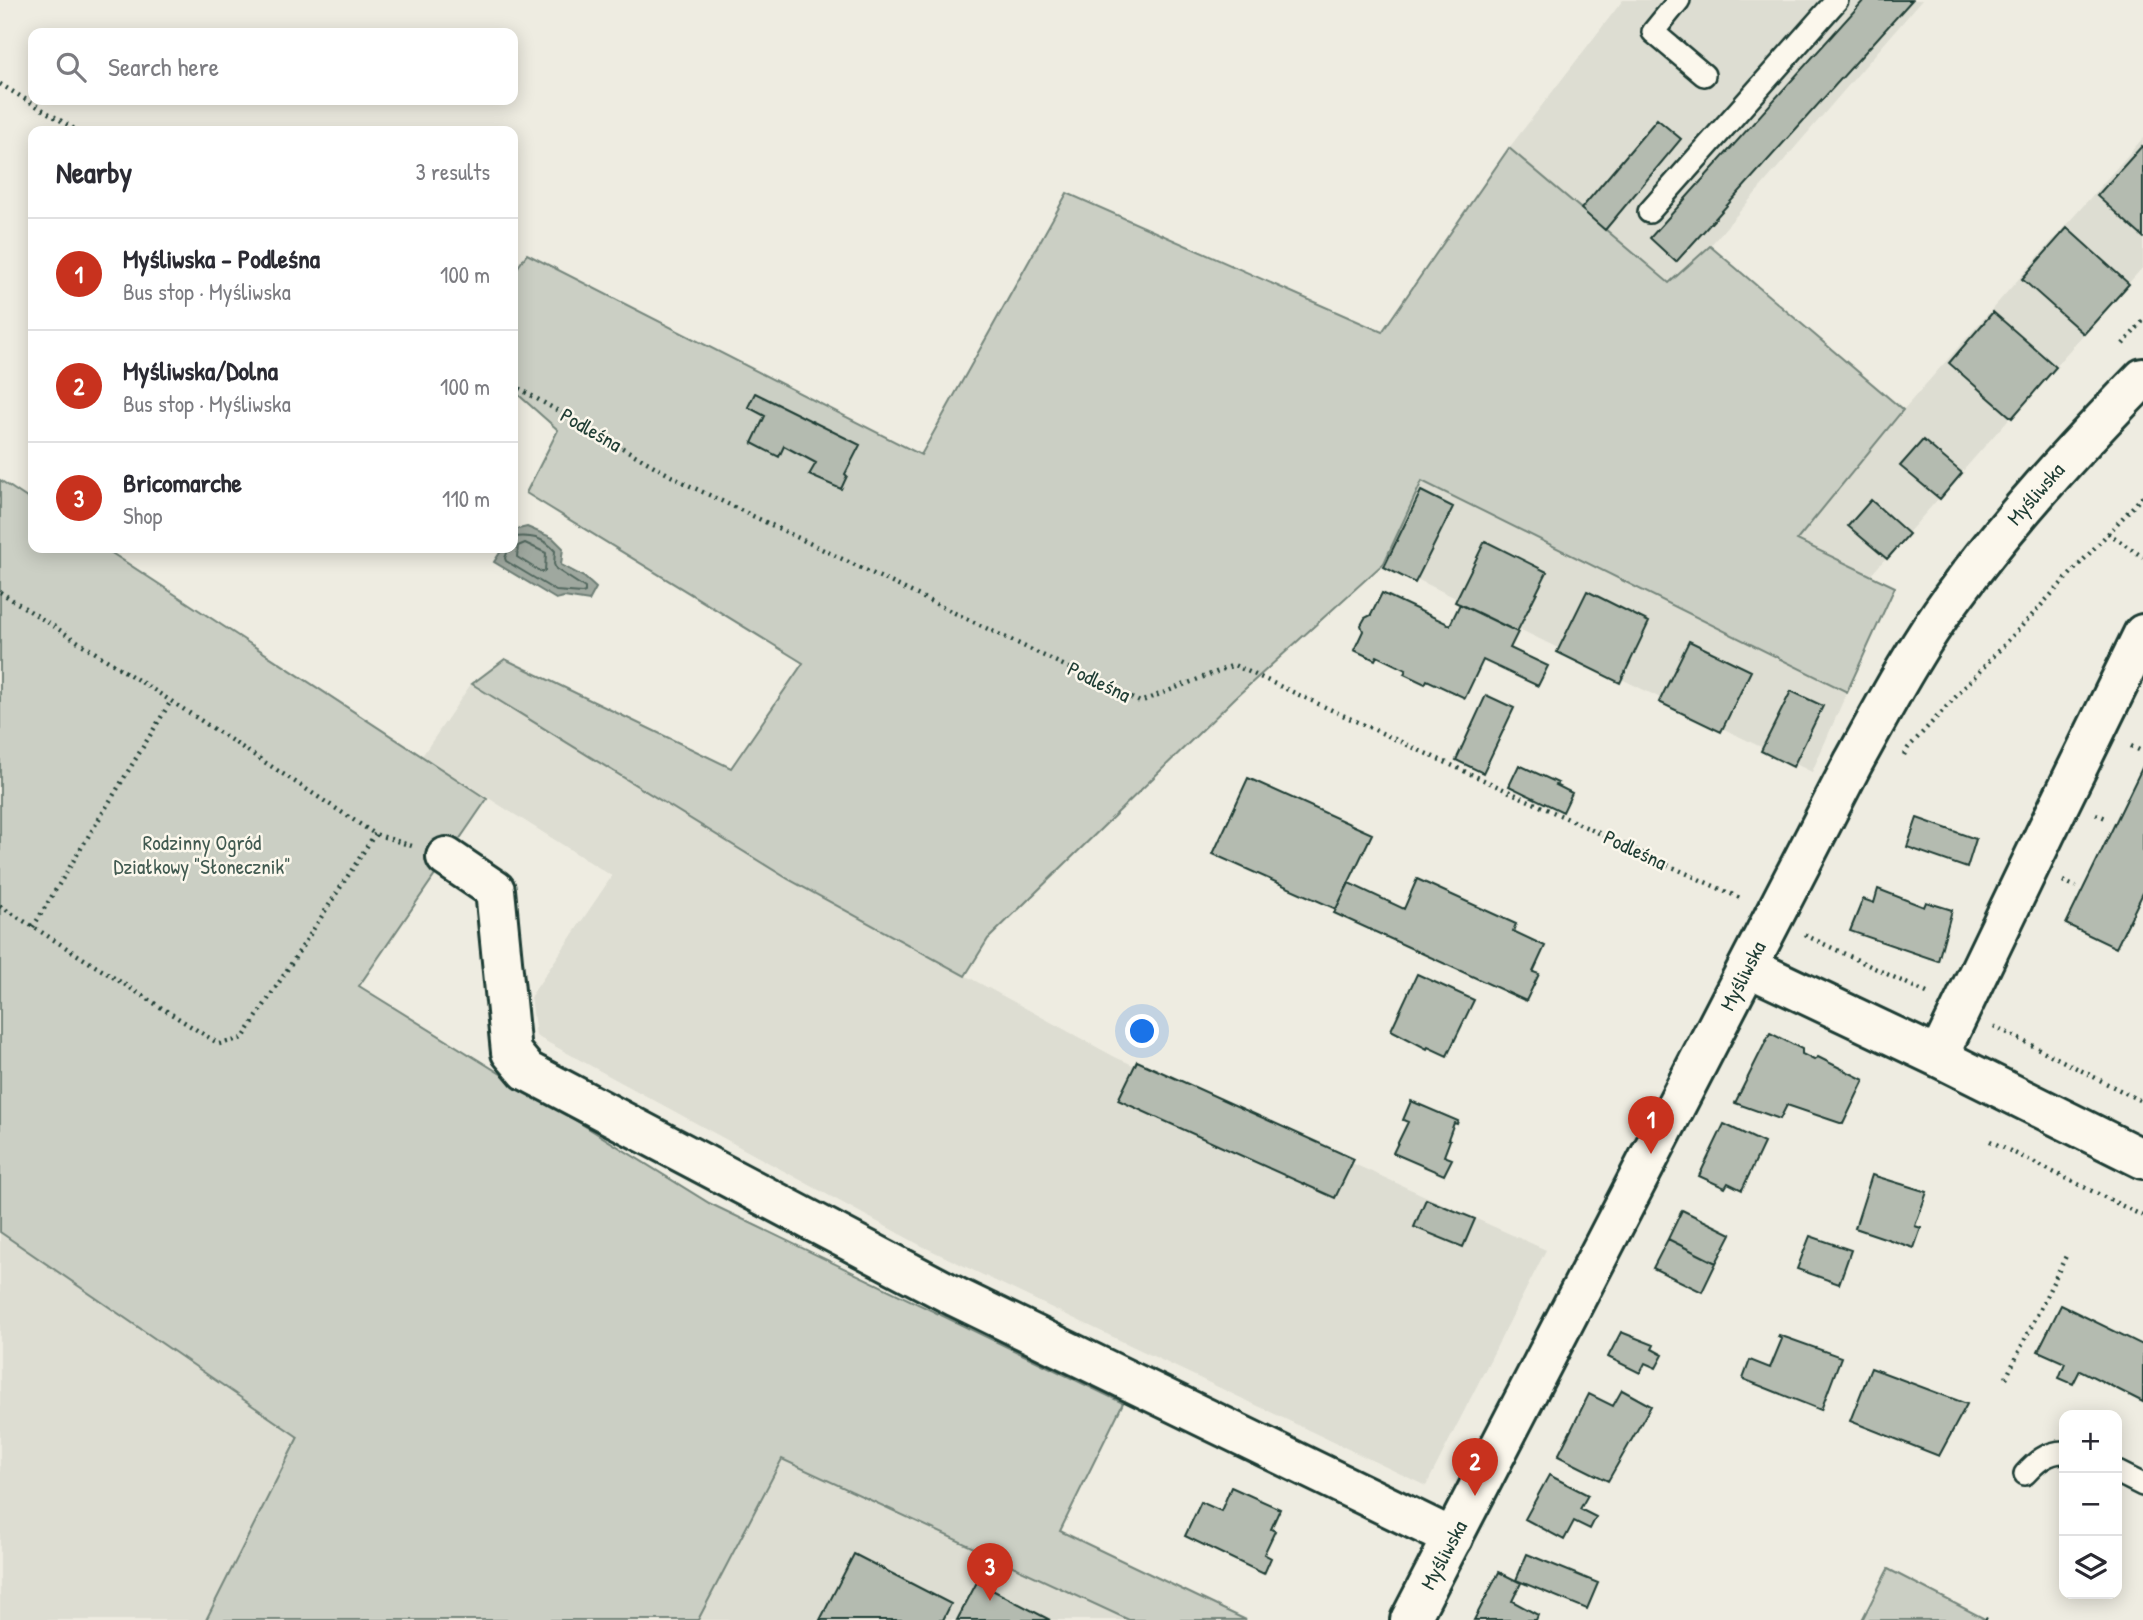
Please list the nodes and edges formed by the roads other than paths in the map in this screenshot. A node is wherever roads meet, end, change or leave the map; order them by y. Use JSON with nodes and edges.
{"nodes":[{"id":1,"x":1679,"y":0,"type":"edge"},
{"id":2,"x":1837,"y":0,"type":"edge"},
{"id":3,"x":1704,"y":75,"type":"dead end"},
{"id":4,"x":1649,"y":212,"type":"dead end"},
{"id":5,"x":2143,"y":378,"type":"edge"},
{"id":6,"x":2143,"y":634,"type":"edge"},
{"id":7,"x":446,"y":857,"type":"dead end"},
{"id":8,"x":1748,"y":967,"type":"junction"},
{"id":9,"x":1938,"y":1057,"type":"junction"},
{"id":10,"x":2143,"y":1159,"type":"edge"},
{"id":11,"x":2059,"y":1452,"type":"edge"},
{"id":12,"x":2119,"y":1473,"type":"edge"},
{"id":13,"x":2025,"y":1474,"type":"dead end"},
{"id":14,"x":2143,"y":1485,"type":"edge"},
{"id":15,"x":1453,"y":1538,"type":"junction"},
{"id":16,"x":1410,"y":1620,"type":"edge"}],
"edges":[{"from":1,"to":3,"type":"lane"},
{"from":2,"to":4,"type":"lane"},
{"from":5,"to":8,"type":"street","name":"Myśliwska"},
{"from":6,"to":9,"type":"street"},
{"from":7,"to":15,"type":"street"},
{"from":8,"to":9,"type":"street"},
{"from":8,"to":15,"type":"street","name":"Myśliwska"},
{"from":9,"to":10,"type":"street"},
{"from":11,"to":13,"type":"lane"},
{"from":12,"to":14,"type":"lane"},
{"from":15,"to":16,"type":"street","name":"Myśliwska"}]}
